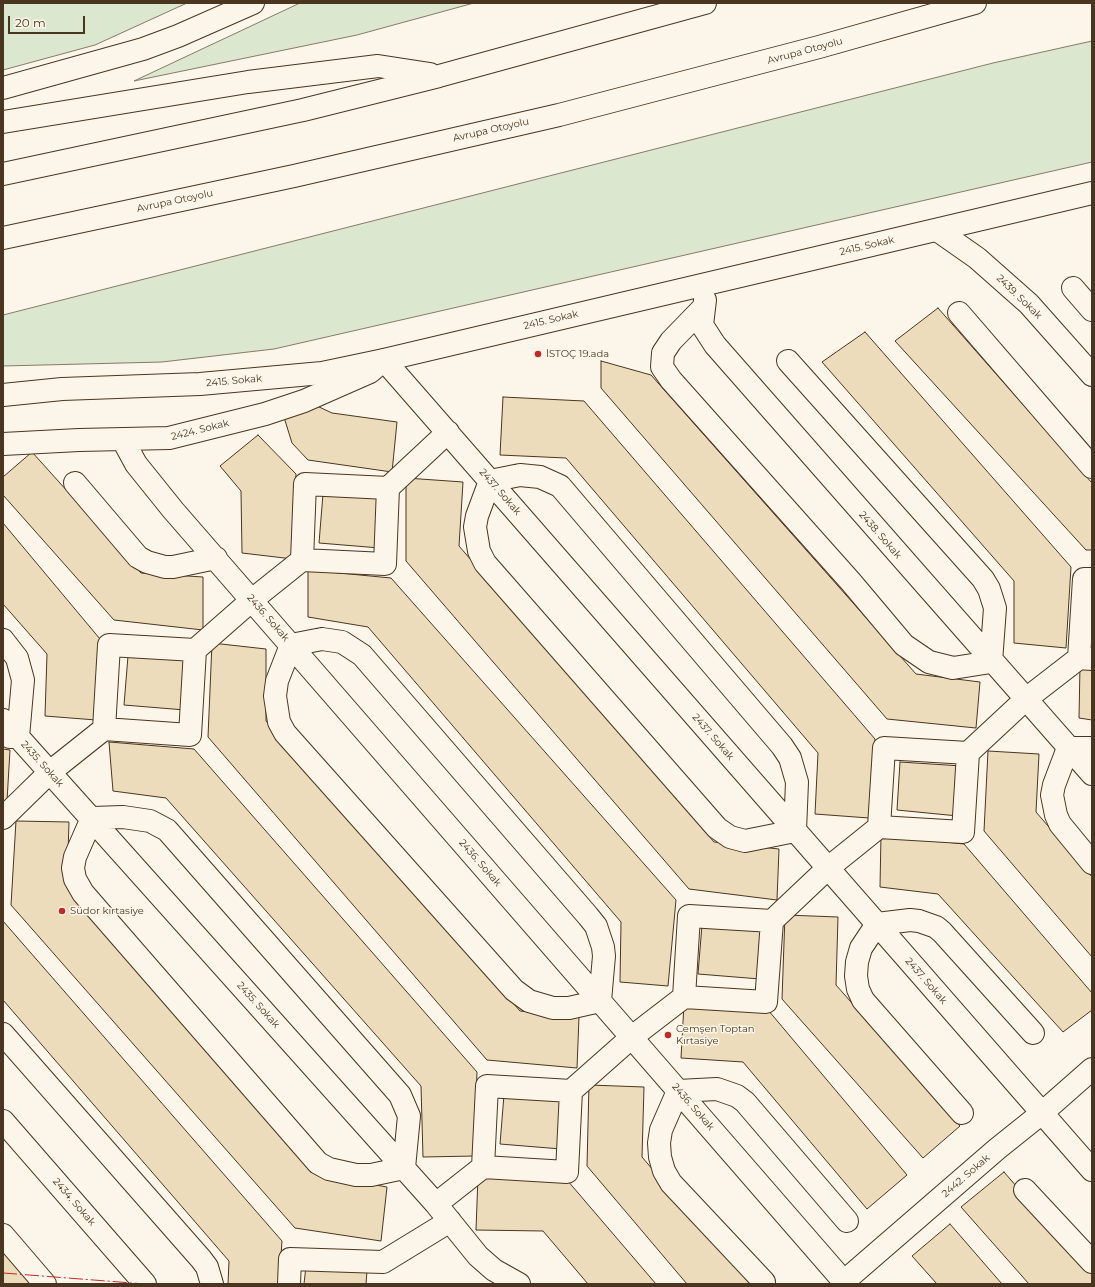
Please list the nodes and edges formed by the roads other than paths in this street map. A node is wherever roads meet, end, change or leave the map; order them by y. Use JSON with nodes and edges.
{"nodes":[{"id":1,"x":252,"y":3,"type":"edge"},
{"id":2,"x":705,"y":3,"type":"edge"},
{"id":3,"x":975,"y":3,"type":"edge"},
{"id":4,"x":439,"y":76,"type":"junction"},
{"id":5,"x":3,"y":88,"type":"edge"},
{"id":6,"x":3,"y":122,"type":"edge"},
{"id":7,"x":3,"y":174,"type":"edge"},
{"id":8,"x":1092,"y":193,"type":"edge"},
{"id":9,"x":937,"y":230,"type":"junction"},
{"id":10,"x":3,"y":238,"type":"edge"},
{"id":11,"x":711,"y":282,"type":"junction"},
{"id":12,"x":1073,"y":288,"type":"dead end"},
{"id":13,"x":704,"y":307,"type":"junction"},
{"id":14,"x":1092,"y":310,"type":"edge"},
{"id":15,"x":959,"y":313,"type":"dead end"},
{"id":16,"x":384,"y":360,"type":"junction"},
{"id":17,"x":788,"y":361,"type":"dead end"},
{"id":18,"x":1092,"y":375,"type":"edge"},
{"id":19,"x":3,"y":395,"type":"edge"},
{"id":20,"x":448,"y":432,"type":"junction"},
{"id":21,"x":123,"y":440,"type":"junction"},
{"id":22,"x":3,"y":444,"type":"edge"},
{"id":23,"x":1092,"y":467,"type":"edge"},
{"id":24,"x":490,"y":481,"type":"junction"},
{"id":25,"x":75,"y":484,"type":"dead end"},
{"id":26,"x":388,"y":488,"type":"junction"},
{"id":27,"x":216,"y":558,"type":"junction"},
{"id":28,"x":302,"y":560,"type":"junction"},
{"id":29,"x":1092,"y":579,"type":"edge"},
{"id":30,"x":252,"y":600,"type":"junction"},
{"id":31,"x":3,"y":640,"type":"edge"},
{"id":32,"x":291,"y":645,"type":"junction"},
{"id":33,"x":195,"y":650,"type":"junction"},
{"id":34,"x":1086,"y":658,"type":"edge"},
{"id":35,"x":991,"y":662,"type":"junction"},
{"id":36,"x":1026,"y":699,"type":"junction"},
{"id":37,"x":3,"y":720,"type":"edge"},
{"id":38,"x":104,"y":729,"type":"junction"},
{"id":39,"x":11,"y":737,"type":"edge"},
{"id":40,"x":1068,"y":748,"type":"junction"},
{"id":41,"x":1092,"y":748,"type":"edge"},
{"id":42,"x":968,"y":753,"type":"junction"},
{"id":43,"x":50,"y":772,"type":"junction"},
{"id":44,"x":1092,"y":774,"type":"edge"},
{"id":45,"x":3,"y":818,"type":"edge"},
{"id":46,"x":92,"y":818,"type":"junction"},
{"id":47,"x":879,"y":827,"type":"junction"},
{"id":48,"x":795,"y":831,"type":"junction"},
{"id":49,"x":1092,"y":863,"type":"edge"},
{"id":50,"x":828,"y":868,"type":"junction"},
{"id":51,"x":772,"y":921,"type":"junction"},
{"id":52,"x":877,"y":924,"type":"junction"},
{"id":53,"x":684,"y":997,"type":"junction"},
{"id":54,"x":600,"y":1001,"type":"junction"},
{"id":55,"x":1033,"y":1033,"type":"dead end"},
{"id":56,"x":3,"y":1034,"type":"edge"},
{"id":57,"x":632,"y":1038,"type":"junction"},
{"id":58,"x":1092,"y":1069,"type":"edge"},
{"id":59,"x":571,"y":1091,"type":"junction"},
{"id":60,"x":678,"y":1091,"type":"junction"},
{"id":61,"x":962,"y":1113,"type":"dead end"},
{"id":62,"x":1042,"y":1113,"type":"junction"},
{"id":63,"x":3,"y":1121,"type":"edge"},
{"id":64,"x":483,"y":1167,"type":"junction"},
{"id":65,"x":404,"y":1168,"type":"junction"},
{"id":66,"x":1092,"y":1170,"type":"edge"},
{"id":67,"x":1025,"y":1190,"type":"dead end"},
{"id":68,"x":436,"y":1204,"type":"junction"},
{"id":69,"x":450,"y":1221,"type":"junction"},
{"id":70,"x":848,"y":1221,"type":"dead end"},
{"id":71,"x":3,"y":1235,"type":"edge"},
{"id":72,"x":1092,"y":1262,"type":"edge"},
{"id":73,"x":764,"y":1282,"type":"dead end"},
{"id":74,"x":843,"y":1283,"type":"edge"},
{"id":75,"x":45,"y":1284,"type":"edge"},
{"id":76,"x":145,"y":1284,"type":"edge"},
{"id":77,"x":212,"y":1284,"type":"edge"},
{"id":78,"x":289,"y":1284,"type":"edge"},
{"id":79,"x":519,"y":1284,"type":"edge"}],
"edges":[{"from":1,"to":5,"type":"main road"},
{"from":2,"to":4,"type":"main road"},
{"from":3,"to":10,"type":"main road","name":"Avrupa Otoyolu"},
{"from":4,"to":6,"type":"main road"},
{"from":4,"to":7,"type":"main road"},
{"from":8,"to":9,"type":"main road","name":"2415. Sokak"},
{"from":9,"to":11,"type":"main road","name":"2415. Sokak"},
{"from":9,"to":18,"type":"main road","name":"2439. Sokak"},
{"from":11,"to":13,"type":"main road","name":"2438. Sokak"},
{"from":11,"to":16,"type":"main road","name":"2415. Sokak"},
{"from":12,"to":14,"type":"main road"},
{"from":13,"to":35,"type":"main road","name":"2438. Sokak"},
{"from":13,"to":35,"type":"main road"},
{"from":15,"to":23,"type":"main road"},
{"from":16,"to":19,"type":"main road","name":"2415. Sokak"},
{"from":16,"to":20,"type":"main road","name":"2437. Sokak"},
{"from":16,"to":21,"type":"main road","name":"2424. Sokak"},
{"from":17,"to":35,"type":"main road"},
{"from":20,"to":24,"type":"main road","name":"2437. Sokak"},
{"from":20,"to":26,"type":"main road"},
{"from":21,"to":22,"type":"main road","name":"2424. Sokak"},
{"from":21,"to":27,"type":"main road","name":"2436. Sokak"},
{"from":24,"to":48,"type":"main road","name":"2437. Sokak"},
{"from":24,"to":48,"type":"main road"},
{"from":24,"to":48,"type":"main road"},
{"from":25,"to":27,"type":"main road"},
{"from":26,"to":28,"type":"main road"},
{"from":26,"to":28,"type":"main road"},
{"from":27,"to":30,"type":"main road","name":"2436. Sokak"},
{"from":28,"to":30,"type":"main road"},
{"from":29,"to":34,"type":"main road"},
{"from":30,"to":32,"type":"main road","name":"2436. Sokak"},
{"from":30,"to":33,"type":"main road"},
{"from":31,"to":39,"type":"main road"},
{"from":32,"to":54,"type":"main road","name":"2436. Sokak"},
{"from":32,"to":54,"type":"main road"},
{"from":32,"to":54,"type":"main road"},
{"from":33,"to":38,"type":"main road"},
{"from":33,"to":38,"type":"main road"},
{"from":34,"to":36,"type":"main road"},
{"from":35,"to":36,"type":"main road","name":"2438. Sokak"},
{"from":36,"to":40,"type":"main road","name":"2438. Sokak"},
{"from":36,"to":42,"type":"main road"},
{"from":37,"to":39,"type":"main road","name":"2435. Sokak"},
{"from":38,"to":43,"type":"main road"},
{"from":39,"to":43,"type":"main road","name":"2435. Sokak"},
{"from":40,"to":41,"type":"main road"},
{"from":40,"to":44,"type":"main road","name":"2438. Sokak"},
{"from":40,"to":49,"type":"main road"},
{"from":42,"to":47,"type":"main road"},
{"from":42,"to":47,"type":"main road"},
{"from":43,"to":45,"type":"main road"},
{"from":43,"to":46,"type":"main road","name":"2435. Sokak"},
{"from":46,"to":65,"type":"main road","name":"2435. Sokak"},
{"from":46,"to":65,"type":"main road"},
{"from":46,"to":65,"type":"main road"},
{"from":47,"to":50,"type":"main road"},
{"from":48,"to":50,"type":"main road","name":"2437. Sokak"},
{"from":50,"to":51,"type":"main road"},
{"from":50,"to":52,"type":"main road","name":"2437. Sokak"},
{"from":51,"to":53,"type":"main road"},
{"from":51,"to":53,"type":"main road"},
{"from":52,"to":55,"type":"main road"},
{"from":52,"to":61,"type":"main road"},
{"from":52,"to":62,"type":"main road","name":"2437. Sokak"},
{"from":53,"to":57,"type":"main road"},
{"from":54,"to":57,"type":"main road","name":"2436. Sokak"},
{"from":56,"to":77,"type":"main road"},
{"from":57,"to":59,"type":"main road"},
{"from":57,"to":60,"type":"main road","name":"2436. Sokak"},
{"from":58,"to":62,"type":"main road","name":"2442. Sokak"},
{"from":59,"to":64,"type":"main road"},
{"from":59,"to":64,"type":"main road"},
{"from":60,"to":70,"type":"main road"},
{"from":60,"to":73,"type":"main road"},
{"from":60,"to":74,"type":"main road","name":"2436. Sokak"},
{"from":62,"to":66,"type":"main road","name":"2437. Sokak"},
{"from":62,"to":74,"type":"main road","name":"2442. Sokak"},
{"from":63,"to":76,"type":"main road","name":"2434. Sokak"},
{"from":64,"to":68,"type":"main road"},
{"from":65,"to":68,"type":"main road","name":"2435. Sokak"},
{"from":67,"to":72,"type":"main road"},
{"from":68,"to":69,"type":"main road","name":"2435. Sokak"},
{"from":69,"to":78,"type":"main road"},
{"from":69,"to":79,"type":"main road","name":"2435. Sokak"},
{"from":71,"to":75,"type":"main road"}]}
